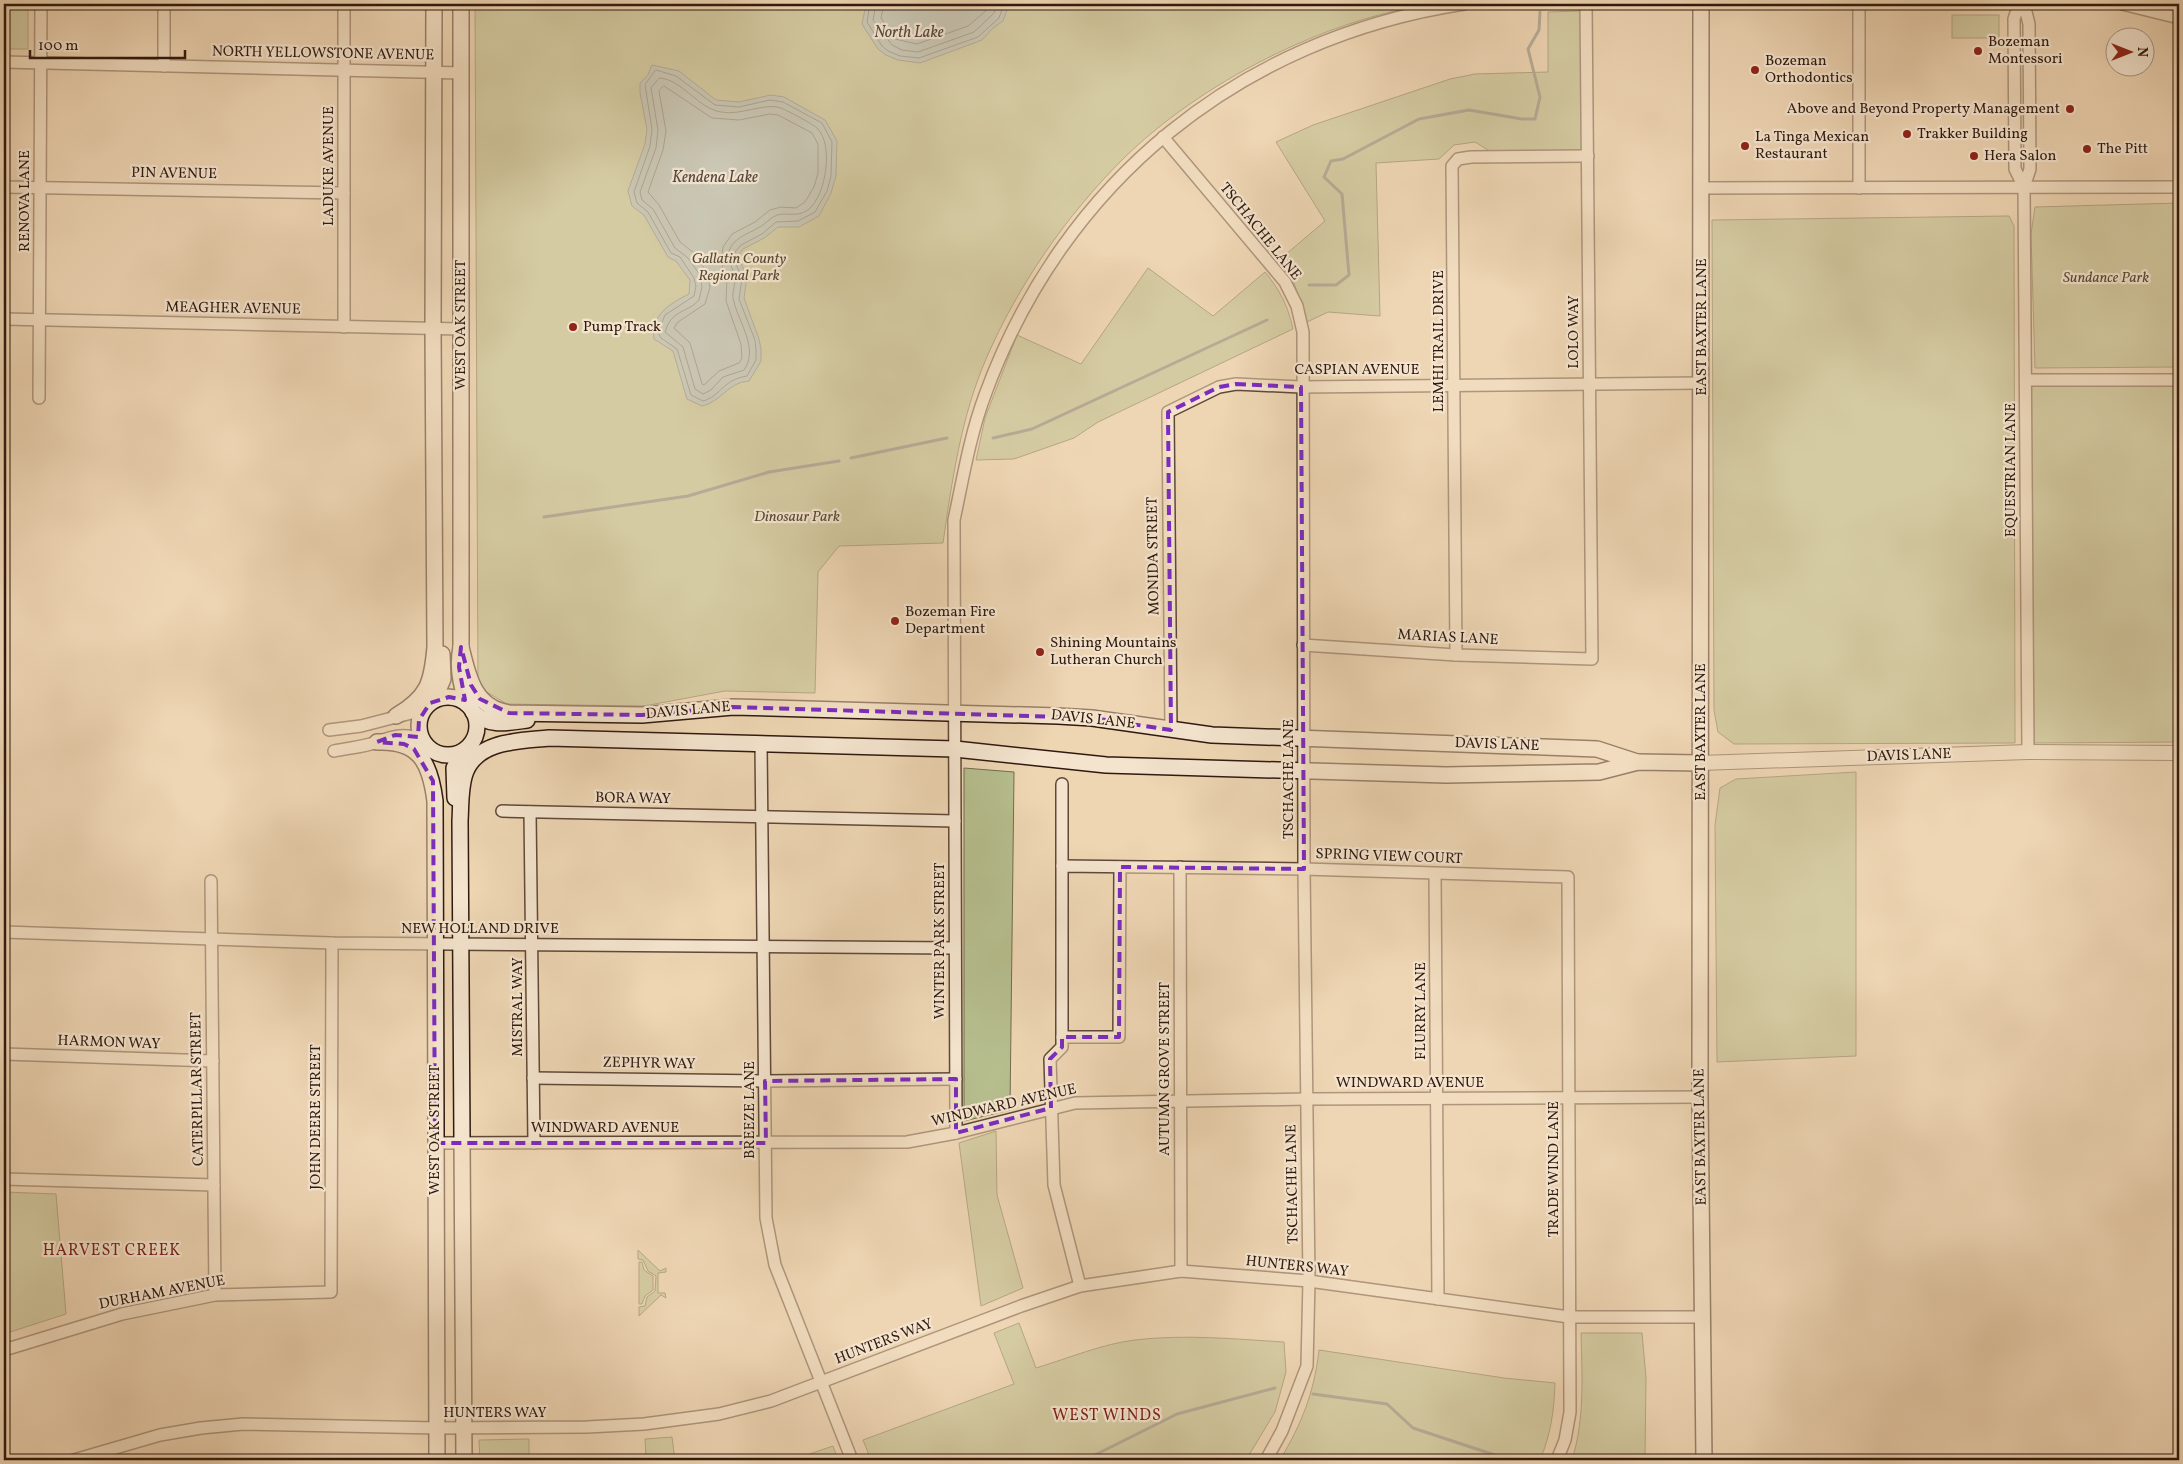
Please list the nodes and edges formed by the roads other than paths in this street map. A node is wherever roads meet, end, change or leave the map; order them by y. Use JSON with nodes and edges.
{"nodes":[{"id":1,"x":41,"y":4,"type":"edge"},
{"id":2,"x":164,"y":4,"type":"edge"},
{"id":3,"x":344,"y":4,"type":"edge"},
{"id":4,"x":434,"y":4,"type":"edge"},
{"id":5,"x":461,"y":4,"type":"edge"},
{"id":6,"x":1464,"y":4,"type":"edge"},
{"id":7,"x":1586,"y":4,"type":"edge"},
{"id":8,"x":1701,"y":4,"type":"edge"},
{"id":9,"x":1858,"y":4,"type":"edge"},
{"id":10,"x":2019,"y":4,"type":"edge"},
{"id":11,"x":2024,"y":4,"type":"edge"},
{"id":12,"x":2122,"y":4,"type":"edge"},
{"id":13,"x":2179,"y":18,"type":"edge"},
{"id":14,"x":4,"y":62,"type":"edge"},
{"id":15,"x":40,"y":63,"type":"junction"},
{"id":16,"x":164,"y":66,"type":"junction"},
{"id":17,"x":344,"y":70,"type":"junction"},
{"id":18,"x":434,"y":72,"type":"junction"},
{"id":19,"x":461,"y":73,"type":"junction"},
{"id":20,"x":1163,"y":137,"type":"junction"},
{"id":21,"x":1588,"y":156,"type":"junction"},
{"id":22,"x":40,"y":186,"type":"junction"},
{"id":23,"x":4,"y":187,"type":"edge"},
{"id":24,"x":2024,"y":187,"type":"junction"},
{"id":25,"x":2179,"y":187,"type":"edge"},
{"id":26,"x":1702,"y":188,"type":"junction"},
{"id":27,"x":1859,"y":188,"type":"junction"},
{"id":28,"x":344,"y":193,"type":"junction"},
{"id":29,"x":4,"y":319,"type":"edge"},
{"id":30,"x":39,"y":320,"type":"junction"},
{"id":31,"x":344,"y":327,"type":"junction"},
{"id":32,"x":432,"y":328,"type":"junction"},
{"id":33,"x":461,"y":328,"type":"junction"},
{"id":34,"x":2026,"y":380,"type":"junction"},
{"id":35,"x":2179,"y":380,"type":"edge"},
{"id":36,"x":1702,"y":382,"type":"junction"},
{"id":37,"x":1455,"y":384,"type":"junction"},
{"id":38,"x":1590,"y":384,"type":"junction"},
{"id":39,"x":1301,"y":387,"type":"junction"},
{"id":40,"x":39,"y":398,"type":"dead end"},
{"id":41,"x":1168,"y":412,"type":"joint"},
{"id":42,"x":435,"y":615,"type":"junction"},
{"id":43,"x":1303,"y":646,"type":"junction"},
{"id":44,"x":461,"y":647,"type":"junction"},
{"id":45,"x":1456,"y":655,"type":"junction"},
{"id":46,"x":1592,"y":659,"type":"joint"},
{"id":47,"x":429,"y":705,"type":"junction"},
{"id":48,"x":470,"y":708,"type":"junction"},
{"id":49,"x":955,"y":712,"type":"junction"},
{"id":50,"x":545,"y":715,"type":"junction"},
{"id":51,"x":396,"y":716,"type":"junction"},
{"id":52,"x":329,"y":730,"type":"dead end"},
{"id":53,"x":1171,"y":730,"type":"junction"},
{"id":54,"x":549,"y":738,"type":"junction"},
{"id":55,"x":1303,"y":739,"type":"junction"},
{"id":56,"x":377,"y":742,"type":"junction"},
{"id":57,"x":425,"y":744,"type":"junction"},
{"id":58,"x":761,"y":744,"type":"junction"},
{"id":59,"x":466,"y":749,"type":"junction"},
{"id":60,"x":955,"y":749,"type":"junction"},
{"id":61,"x":334,"y":751,"type":"dead end"},
{"id":62,"x":2028,"y":752,"type":"junction"},
{"id":63,"x":2179,"y":753,"type":"edge"},
{"id":64,"x":1638,"y":762,"type":"junction"},
{"id":65,"x":1700,"y":763,"type":"junction"},
{"id":66,"x":1304,"y":769,"type":"junction"},
{"id":67,"x":1062,"y":784,"type":"dead end"},
{"id":68,"x":435,"y":800,"type":"junction"},
{"id":69,"x":502,"y":811,"type":"dead end"},
{"id":70,"x":530,"y":812,"type":"junction"},
{"id":71,"x":762,"y":816,"type":"junction"},
{"id":72,"x":460,"y":821,"type":"junction"},
{"id":73,"x":955,"y":821,"type":"junction"},
{"id":74,"x":1062,"y":866,"type":"junction"},
{"id":75,"x":1120,"y":867,"type":"junction"},
{"id":76,"x":1180,"y":867,"type":"junction"},
{"id":77,"x":1304,"y":869,"type":"junction"},
{"id":78,"x":1436,"y":874,"type":"junction"},
{"id":79,"x":1568,"y":877,"type":"joint"},
{"id":80,"x":211,"y":882,"type":"dead end"},
{"id":81,"x":4,"y":932,"type":"edge"},
{"id":82,"x":212,"y":938,"type":"junction"},
{"id":83,"x":332,"y":943,"type":"junction"},
{"id":84,"x":436,"y":943,"type":"junction"},
{"id":85,"x":462,"y":944,"type":"junction"},
{"id":86,"x":532,"y":944,"type":"junction"},
{"id":87,"x":764,"y":948,"type":"junction"},
{"id":88,"x":955,"y":948,"type":"junction"},
{"id":89,"x":1062,"y":1037,"type":"junction"},
{"id":90,"x":4,"y":1054,"type":"edge"},
{"id":91,"x":213,"y":1061,"type":"junction"},
{"id":92,"x":533,"y":1078,"type":"junction"},
{"id":93,"x":956,"y":1079,"type":"junction"},
{"id":94,"x":765,"y":1080,"type":"junction"},
{"id":95,"x":1700,"y":1097,"type":"junction"},
{"id":96,"x":1437,"y":1098,"type":"junction"},
{"id":97,"x":1569,"y":1098,"type":"junction"},
{"id":98,"x":1307,"y":1099,"type":"junction"},
{"id":99,"x":1180,"y":1102,"type":"junction"},
{"id":100,"x":1052,"y":1108,"type":"junction"},
{"id":101,"x":956,"y":1133,"type":"junction"},
{"id":102,"x":462,"y":1142,"type":"junction"},
{"id":103,"x":534,"y":1142,"type":"junction"},
{"id":104,"x":435,"y":1143,"type":"junction"},
{"id":105,"x":766,"y":1143,"type":"junction"},
{"id":106,"x":4,"y":1179,"type":"edge"},
{"id":107,"x":214,"y":1185,"type":"junction"},
{"id":108,"x":1181,"y":1271,"type":"junction"},
{"id":109,"x":1310,"y":1281,"type":"junction"},
{"id":110,"x":1080,"y":1286,"type":"junction"},
{"id":111,"x":331,"y":1292,"type":"joint"},
{"id":112,"x":215,"y":1295,"type":"junction"},
{"id":113,"x":1438,"y":1299,"type":"junction"},
{"id":114,"x":1569,"y":1317,"type":"junction"},
{"id":115,"x":1703,"y":1317,"type":"junction"},
{"id":116,"x":4,"y":1350,"type":"edge"},
{"id":117,"x":821,"y":1382,"type":"junction"},
{"id":118,"x":438,"y":1428,"type":"junction"},
{"id":119,"x":463,"y":1428,"type":"junction"},
{"id":120,"x":74,"y":1460,"type":"edge"},
{"id":121,"x":437,"y":1460,"type":"edge"},
{"id":122,"x":464,"y":1460,"type":"edge"},
{"id":123,"x":852,"y":1460,"type":"edge"},
{"id":124,"x":1266,"y":1460,"type":"edge"},
{"id":125,"x":1557,"y":1460,"type":"edge"},
{"id":126,"x":1704,"y":1460,"type":"edge"}],
"edges":[{"from":1,"to":15,"type":"street","name":"RENOVA LANE"},
{"from":2,"to":16,"type":"street"},
{"from":3,"to":17,"type":"street","name":"LADUKE AVENUE"},
{"from":4,"to":18,"type":"main road","name":"WEST OAK STREET"},
{"from":5,"to":19,"type":"main road","name":"WEST OAK STREET"},
{"from":6,"to":20,"type":"street","name":"WINTER PARK STREET"},
{"from":7,"to":21,"type":"street","name":"LOLO WAY"},
{"from":8,"to":26,"type":"main road","name":"EAST BAXTER LANE"},
{"from":9,"to":27,"type":"street"},
{"from":10,"to":24,"type":"street","name":"EQUESTRIAN LANE"},
{"from":11,"to":24,"type":"street","name":"EQUESTRIAN LANE"},
{"from":12,"to":13,"type":"street"},
{"from":14,"to":15,"type":"street","name":"NORTH YELLOWSTONE AVENUE"},
{"from":15,"to":16,"type":"street","name":"NORTH YELLOWSTONE AVENUE"},
{"from":15,"to":22,"type":"street","name":"RENOVA LANE"},
{"from":16,"to":17,"type":"street","name":"NORTH YELLOWSTONE AVENUE"},
{"from":17,"to":18,"type":"street","name":"NORTH YELLOWSTONE AVENUE"},
{"from":17,"to":28,"type":"street","name":"LADUKE AVENUE"},
{"from":18,"to":19,"type":"street","name":"NORTH YELLOWSTONE AVENUE"},
{"from":18,"to":32,"type":"main road","name":"WEST OAK STREET"},
{"from":19,"to":33,"type":"main road","name":"WEST OAK STREET"},
{"from":20,"to":39,"type":"street","name":"TSCHACHE LANE"},
{"from":20,"to":49,"type":"street","name":"WINTER PARK STREET"},
{"from":21,"to":37,"type":"street","name":"LEMHI TRAIL DRIVE"},
{"from":21,"to":38,"type":"street","name":"LOLO WAY"},
{"from":22,"to":23,"type":"street","name":"PIN AVENUE"},
{"from":22,"to":28,"type":"street","name":"PIN AVENUE"},
{"from":22,"to":30,"type":"street","name":"RENOVA LANE"},
{"from":24,"to":25,"type":"street"},
{"from":24,"to":27,"type":"street"},
{"from":24,"to":34,"type":"street","name":"EQUESTRIAN LANE"},
{"from":26,"to":27,"type":"street"},
{"from":26,"to":36,"type":"main road","name":"EAST BAXTER LANE"},
{"from":28,"to":31,"type":"street","name":"LADUKE AVENUE"},
{"from":29,"to":30,"type":"street","name":"MEAGHER AVENUE"},
{"from":30,"to":31,"type":"street","name":"MEAGHER AVENUE"},
{"from":30,"to":40,"type":"street","name":"RENOVA LANE"},
{"from":31,"to":32,"type":"street","name":"MEAGHER AVENUE"},
{"from":32,"to":33,"type":"street","name":"MEAGHER AVENUE"},
{"from":32,"to":42,"type":"main road","name":"WEST OAK STREET"},
{"from":33,"to":44,"type":"main road","name":"WEST OAK STREET"},
{"from":34,"to":35,"type":"street"},
{"from":34,"to":62,"type":"street","name":"EQUESTRIAN LANE"},
{"from":36,"to":38,"type":"street","name":"CASPIAN AVENUE"},
{"from":36,"to":65,"type":"main road","name":"EAST BAXTER LANE"},
{"from":37,"to":38,"type":"street","name":"CASPIAN AVENUE"},
{"from":37,"to":39,"type":"street","name":"CASPIAN AVENUE"},
{"from":37,"to":45,"type":"street","name":"LEMHI TRAIL DRIVE"},
{"from":38,"to":46,"type":"street","name":"LOLO WAY"},
{"from":39,"to":41,"type":"street","name":"CASPIAN AVENUE"},
{"from":39,"to":43,"type":"street","name":"TSCHACHE LANE"},
{"from":41,"to":53,"type":"street","name":"MONIDA STREET"},
{"from":42,"to":47,"type":"main road"},
{"from":42,"to":51,"type":"main road"},
{"from":43,"to":45,"type":"street","name":"MARIAS LANE"},
{"from":43,"to":55,"type":"street","name":"TSCHACHE LANE"},
{"from":44,"to":48,"type":"main road"},
{"from":44,"to":50,"type":"main road"},
{"from":45,"to":46,"type":"street","name":"MARIAS LANE"},
{"from":47,"to":48,"type":"main road"},
{"from":47,"to":51,"type":"street"},
{"from":47,"to":57,"type":"main road"},
{"from":48,"to":50,"type":"main road"},
{"from":48,"to":59,"type":"main road"},
{"from":49,"to":50,"type":"main road","name":"DAVIS LANE"},
{"from":49,"to":53,"type":"main road","name":"DAVIS LANE"},
{"from":49,"to":60,"type":"street","name":"WINTER PARK STREET"},
{"from":51,"to":52,"type":"street"},
{"from":53,"to":55,"type":"main road","name":"DAVIS LANE"},
{"from":54,"to":58,"type":"main road","name":"DAVIS LANE"},
{"from":54,"to":59,"type":"main road"},
{"from":54,"to":72,"type":"main road"},
{"from":55,"to":64,"type":"main road","name":"DAVIS LANE"},
{"from":55,"to":66,"type":"street","name":"TSCHACHE LANE"},
{"from":56,"to":57,"type":"street"},
{"from":56,"to":61,"type":"street"},
{"from":56,"to":68,"type":"main road"},
{"from":57,"to":59,"type":"main road"},
{"from":57,"to":68,"type":"main road"},
{"from":58,"to":60,"type":"main road","name":"DAVIS LANE"},
{"from":58,"to":71,"type":"street","name":"BREEZE LANE"},
{"from":59,"to":72,"type":"main road"},
{"from":60,"to":66,"type":"main road","name":"DAVIS LANE"},
{"from":60,"to":73,"type":"street","name":"WINTER PARK STREET"},
{"from":62,"to":63,"type":"street","name":"DAVIS LANE"},
{"from":62,"to":65,"type":"street","name":"DAVIS LANE"},
{"from":64,"to":65,"type":"main road","name":"DAVIS LANE"},
{"from":64,"to":66,"type":"main road","name":"DAVIS LANE"},
{"from":65,"to":95,"type":"main road","name":"EAST BAXTER LANE"},
{"from":66,"to":77,"type":"street","name":"TSCHACHE LANE"},
{"from":67,"to":74,"type":"street"},
{"from":68,"to":84,"type":"main road","name":"WEST OAK STREET"},
{"from":69,"to":70,"type":"street","name":"BORA WAY"},
{"from":70,"to":71,"type":"street","name":"BORA WAY"},
{"from":70,"to":86,"type":"street","name":"MISTRAL WAY"},
{"from":71,"to":73,"type":"street","name":"BORA WAY"},
{"from":71,"to":87,"type":"street","name":"BREEZE LANE"},
{"from":72,"to":85,"type":"main road","name":"WEST OAK STREET"},
{"from":73,"to":88,"type":"street","name":"WINTER PARK STREET"},
{"from":74,"to":75,"type":"street","name":"SPRING VIEW COURT"},
{"from":74,"to":89,"type":"street"},
{"from":75,"to":76,"type":"street","name":"SPRING VIEW COURT"},
{"from":75,"to":89,"type":"street"},
{"from":76,"to":77,"type":"street","name":"SPRING VIEW COURT"},
{"from":76,"to":99,"type":"street","name":"AUTUMN GROVE STREET"},
{"from":77,"to":78,"type":"street","name":"SPRING VIEW COURT"},
{"from":77,"to":98,"type":"street","name":"TSCHACHE LANE"},
{"from":78,"to":79,"type":"street","name":"SPRING VIEW COURT"},
{"from":78,"to":96,"type":"street","name":"FLURRY LANE"},
{"from":79,"to":97,"type":"street","name":"TRADE WIND LANE"},
{"from":80,"to":82,"type":"street","name":"CATERPILLAR STREET"},
{"from":81,"to":82,"type":"street","name":"NEW HOLLAND DRIVE"},
{"from":82,"to":83,"type":"street","name":"NEW HOLLAND DRIVE"},
{"from":82,"to":91,"type":"street","name":"CATERPILLAR STREET"},
{"from":83,"to":84,"type":"street","name":"NEW HOLLAND DRIVE"},
{"from":83,"to":111,"type":"street","name":"JOHN DEERE STREET"},
{"from":84,"to":85,"type":"street","name":"NEW HOLLAND DRIVE"},
{"from":84,"to":104,"type":"main road","name":"WEST OAK STREET"},
{"from":85,"to":86,"type":"street","name":"NEW HOLLAND DRIVE"},
{"from":85,"to":102,"type":"main road","name":"WEST OAK STREET"},
{"from":86,"to":87,"type":"street","name":"NEW HOLLAND DRIVE"},
{"from":86,"to":92,"type":"street","name":"MISTRAL WAY"},
{"from":87,"to":88,"type":"street","name":"NEW HOLLAND DRIVE"},
{"from":87,"to":94,"type":"street","name":"BREEZE LANE"},
{"from":88,"to":93,"type":"street","name":"WINTER PARK STREET"},
{"from":89,"to":100,"type":"street"},
{"from":90,"to":91,"type":"street","name":"HARMON WAY"},
{"from":91,"to":107,"type":"street","name":"CATERPILLAR STREET"},
{"from":92,"to":94,"type":"street","name":"ZEPHYR WAY"},
{"from":92,"to":103,"type":"street","name":"MISTRAL WAY"},
{"from":93,"to":94,"type":"street","name":"ZEPHYR WAY"},
{"from":93,"to":101,"type":"street","name":"WINTER PARK STREET"},
{"from":94,"to":105,"type":"street","name":"BREEZE LANE"},
{"from":95,"to":97,"type":"street","name":"WINDWARD AVENUE"},
{"from":95,"to":115,"type":"main road","name":"EAST BAXTER LANE"},
{"from":96,"to":97,"type":"street","name":"WINDWARD AVENUE"},
{"from":96,"to":98,"type":"street","name":"WINDWARD AVENUE"},
{"from":96,"to":113,"type":"street","name":"FLURRY LANE"},
{"from":97,"to":114,"type":"street","name":"TRADE WIND LANE"},
{"from":98,"to":99,"type":"street","name":"WINDWARD AVENUE"},
{"from":98,"to":109,"type":"street","name":"TSCHACHE LANE"},
{"from":99,"to":100,"type":"street","name":"WINDWARD AVENUE"},
{"from":99,"to":108,"type":"street","name":"AUTUMN GROVE STREET"},
{"from":100,"to":101,"type":"street","name":"WINDWARD AVENUE"},
{"from":100,"to":110,"type":"street"},
{"from":101,"to":105,"type":"street","name":"WINDWARD AVENUE"},
{"from":102,"to":103,"type":"street","name":"WINDWARD AVENUE"},
{"from":102,"to":104,"type":"street","name":"WINDWARD AVENUE"},
{"from":102,"to":119,"type":"main road","name":"WEST OAK STREET"},
{"from":103,"to":105,"type":"street","name":"WINDWARD AVENUE"},
{"from":104,"to":118,"type":"main road","name":"WEST OAK STREET"},
{"from":105,"to":117,"type":"street","name":"BREEZE LANE"},
{"from":106,"to":107,"type":"street"},
{"from":107,"to":112,"type":"street","name":"CATERPILLAR STREET"},
{"from":108,"to":109,"type":"street","name":"HUNTERS WAY"},
{"from":108,"to":110,"type":"street","name":"HUNTERS WAY"},
{"from":109,"to":113,"type":"street","name":"HUNTERS WAY"},
{"from":109,"to":124,"type":"street","name":"TSCHACHE LANE"},
{"from":110,"to":117,"type":"street","name":"HUNTERS WAY"},
{"from":111,"to":112,"type":"street","name":"DURHAM AVENUE"},
{"from":112,"to":116,"type":"street","name":"DURHAM AVENUE"},
{"from":113,"to":114,"type":"street","name":"HUNTERS WAY"},
{"from":114,"to":115,"type":"street","name":"HUNTERS WAY"},
{"from":114,"to":125,"type":"street","name":"TRADE WIND LANE"},
{"from":115,"to":126,"type":"main road","name":"EAST BAXTER LANE"},
{"from":117,"to":119,"type":"street","name":"HUNTERS WAY"},
{"from":117,"to":123,"type":"street","name":"BREEZE LANE"},
{"from":118,"to":119,"type":"street","name":"HUNTERS WAY"},
{"from":118,"to":120,"type":"street","name":"HUNTERS WAY"},
{"from":118,"to":121,"type":"main road","name":"WEST OAK STREET"},
{"from":119,"to":122,"type":"main road","name":"WEST OAK STREET"}]}
